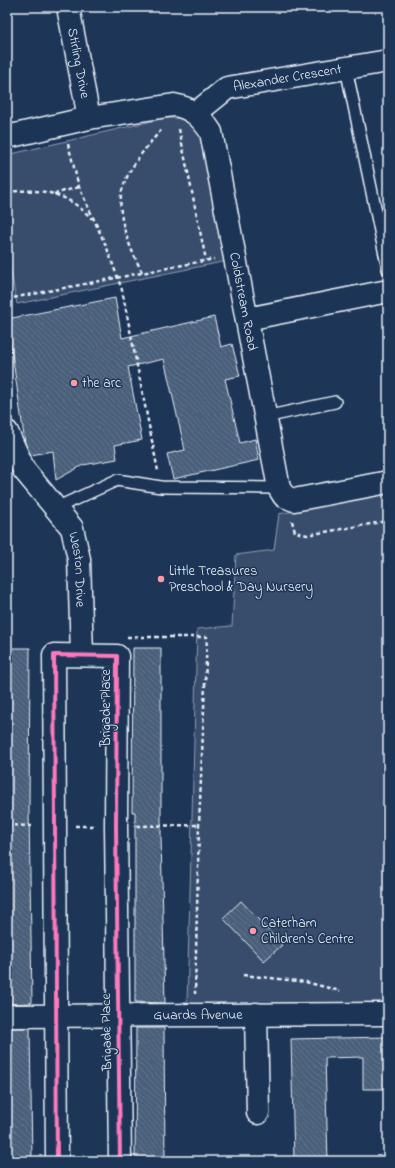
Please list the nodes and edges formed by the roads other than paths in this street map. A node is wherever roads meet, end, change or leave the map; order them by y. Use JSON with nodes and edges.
{"nodes":[{"id":1,"x":68,"y":7,"type":"edge"},
{"id":2,"x":388,"y":61,"type":"edge"},
{"id":3,"x":346,"y":68,"type":"junction"},
{"id":4,"x":182,"y":111,"type":"junction"},
{"id":5,"x":89,"y":118,"type":"junction"},
{"id":6,"x":7,"y":137,"type":"edge"},
{"id":7,"x":388,"y":269,"type":"edge"},
{"id":8,"x":388,"y":291,"type":"edge"},
{"id":9,"x":247,"y":319,"type":"junction"},
{"id":10,"x":335,"y":402,"type":"dead end"},
{"id":11,"x":266,"y":417,"type":"junction"},
{"id":12,"x":7,"y":432,"type":"edge"},
{"id":13,"x":388,"y":482,"type":"edge"},
{"id":14,"x":282,"y":492,"type":"junction"},
{"id":15,"x":56,"y":508,"type":"junction"},
{"id":16,"x":82,"y":656,"type":"junction"},
{"id":17,"x":256,"y":1014,"type":"junction"},
{"id":18,"x":388,"y":1014,"type":"edge"},
{"id":19,"x":117,"y":1015,"type":"junction"},
{"id":20,"x":7,"y":1016,"type":"edge"},
{"id":21,"x":55,"y":1016,"type":"junction"},
{"id":22,"x":258,"y":1113,"type":"dead end"},
{"id":23,"x":57,"y":1161,"type":"edge"},
{"id":24,"x":120,"y":1161,"type":"edge"}],
"edges":[{"from":1,"to":5,"type":"street","name":"Stirling Drive"},
{"from":2,"to":3,"type":"street","name":"Alexander Crescent"},
{"from":3,"to":4,"type":"street","name":"Alexander Crescent"},
{"from":3,"to":7,"type":"lane"},
{"from":4,"to":5,"type":"street"},
{"from":4,"to":9,"type":"street","name":"Coldstream Road"},
{"from":5,"to":6,"type":"street"},
{"from":8,"to":9,"type":"street"},
{"from":9,"to":11,"type":"street","name":"Coldstream Road"},
{"from":10,"to":11,"type":"lane"},
{"from":11,"to":14,"type":"street","name":"Coldstream Road"},
{"from":12,"to":15,"type":"street","name":"Weston Drive"},
{"from":13,"to":14,"type":"street"},
{"from":14,"to":15,"type":"lane"},
{"from":15,"to":16,"type":"street","name":"Weston Drive"},
{"from":16,"to":19,"type":"street","name":"Brigade Place"},
{"from":16,"to":21,"type":"street","name":"Brigade Place"},
{"from":17,"to":18,"type":"street","name":"Guards Avenue"},
{"from":17,"to":19,"type":"street","name":"Guards Avenue"},
{"from":17,"to":22,"type":"street"},
{"from":19,"to":21,"type":"street","name":"Guards Avenue"},
{"from":19,"to":24,"type":"street","name":"Brigade Place"},
{"from":20,"to":21,"type":"street","name":"Guards Avenue"},
{"from":21,"to":23,"type":"street","name":"Brigade Place"}]}
